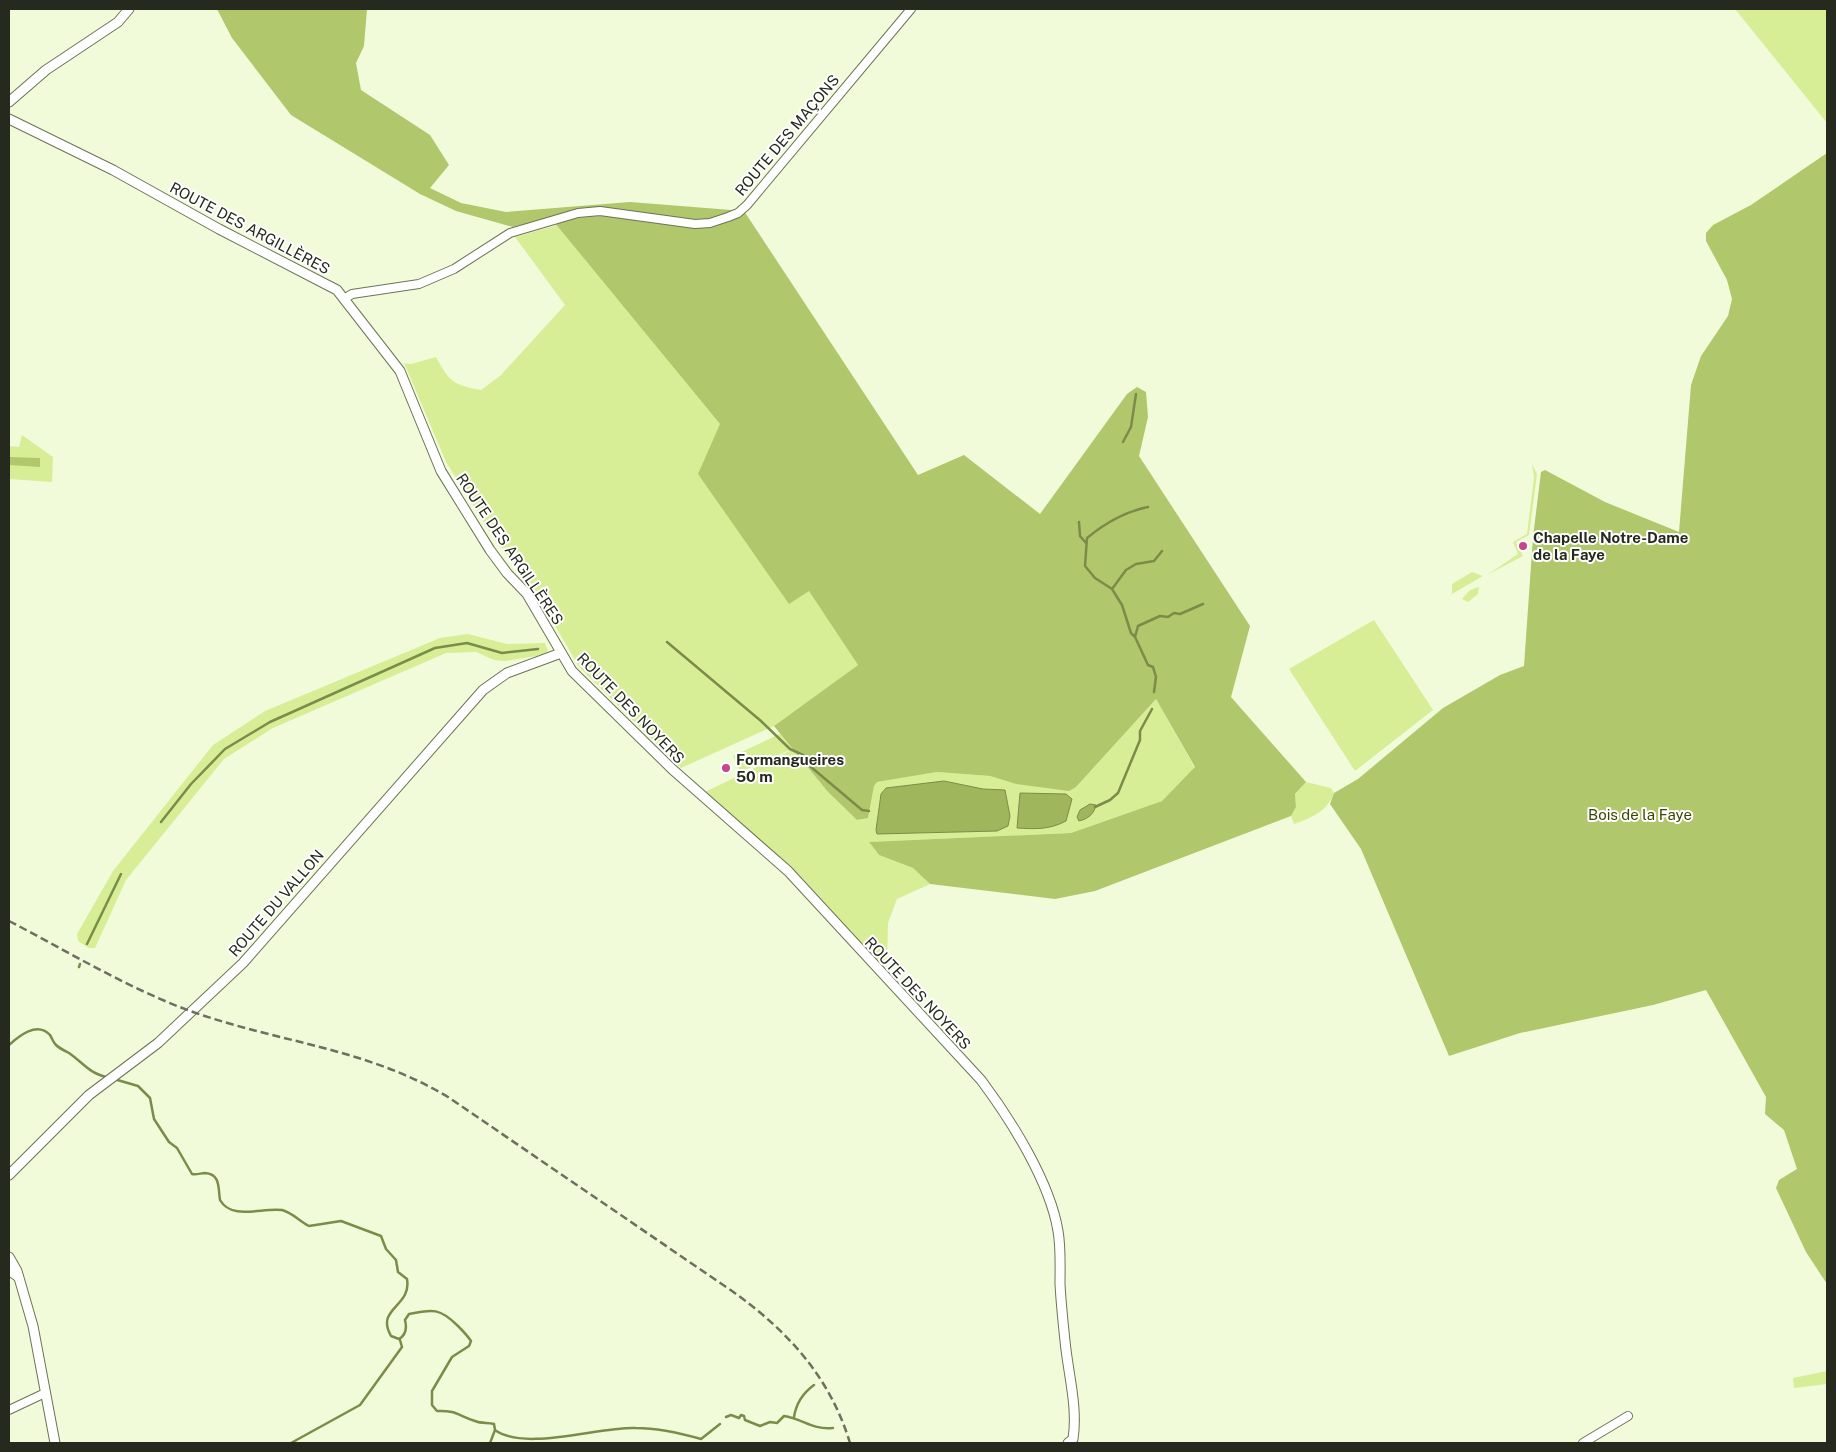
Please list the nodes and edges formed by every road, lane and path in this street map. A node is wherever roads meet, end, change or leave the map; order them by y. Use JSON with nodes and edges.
{"nodes":[{"id":1,"x":129,"y":9,"type":"edge"},
{"id":2,"x":912,"y":9,"type":"edge"},
{"id":3,"x":9,"y":102,"type":"edge"},
{"id":4,"x":9,"y":118,"type":"edge"},
{"id":5,"x":344,"y":299,"type":"junction"},
{"id":6,"x":561,"y":653,"type":"junction"},
{"id":7,"x":9,"y":1175,"type":"edge"},
{"id":8,"x":9,"y":1257,"type":"edge"},
{"id":9,"x":9,"y":1271,"type":"edge"},
{"id":10,"x":19,"y":1278,"type":"junction"},
{"id":11,"x":46,"y":1393,"type":"junction"},
{"id":12,"x":9,"y":1410,"type":"edge"},
{"id":13,"x":1628,"y":1416,"type":"dead end"},
{"id":14,"x":1073,"y":1442,"type":"edge"},
{"id":15,"x":55,"y":1443,"type":"edge"},
{"id":16,"x":1583,"y":1443,"type":"edge"}],
"edges":[{"from":1,"to":3,"type":"street"},
{"from":2,"to":5,"type":"street","name":"ROUTE DES MAÇONS"},
{"from":4,"to":5,"type":"street","name":"ROUTE DES ARGILLÈRES"},
{"from":5,"to":6,"type":"street","name":"ROUTE DES ARGILLÈRES"},
{"from":6,"to":7,"type":"street","name":"ROUTE DU VALLON"},
{"from":6,"to":14,"type":"street","name":"ROUTE DES NOYERS"},
{"from":8,"to":10,"type":"street"},
{"from":9,"to":10,"type":"street"},
{"from":10,"to":11,"type":"street"},
{"from":11,"to":12,"type":"street"},
{"from":11,"to":15,"type":"street"},
{"from":13,"to":16,"type":"street"}]}
